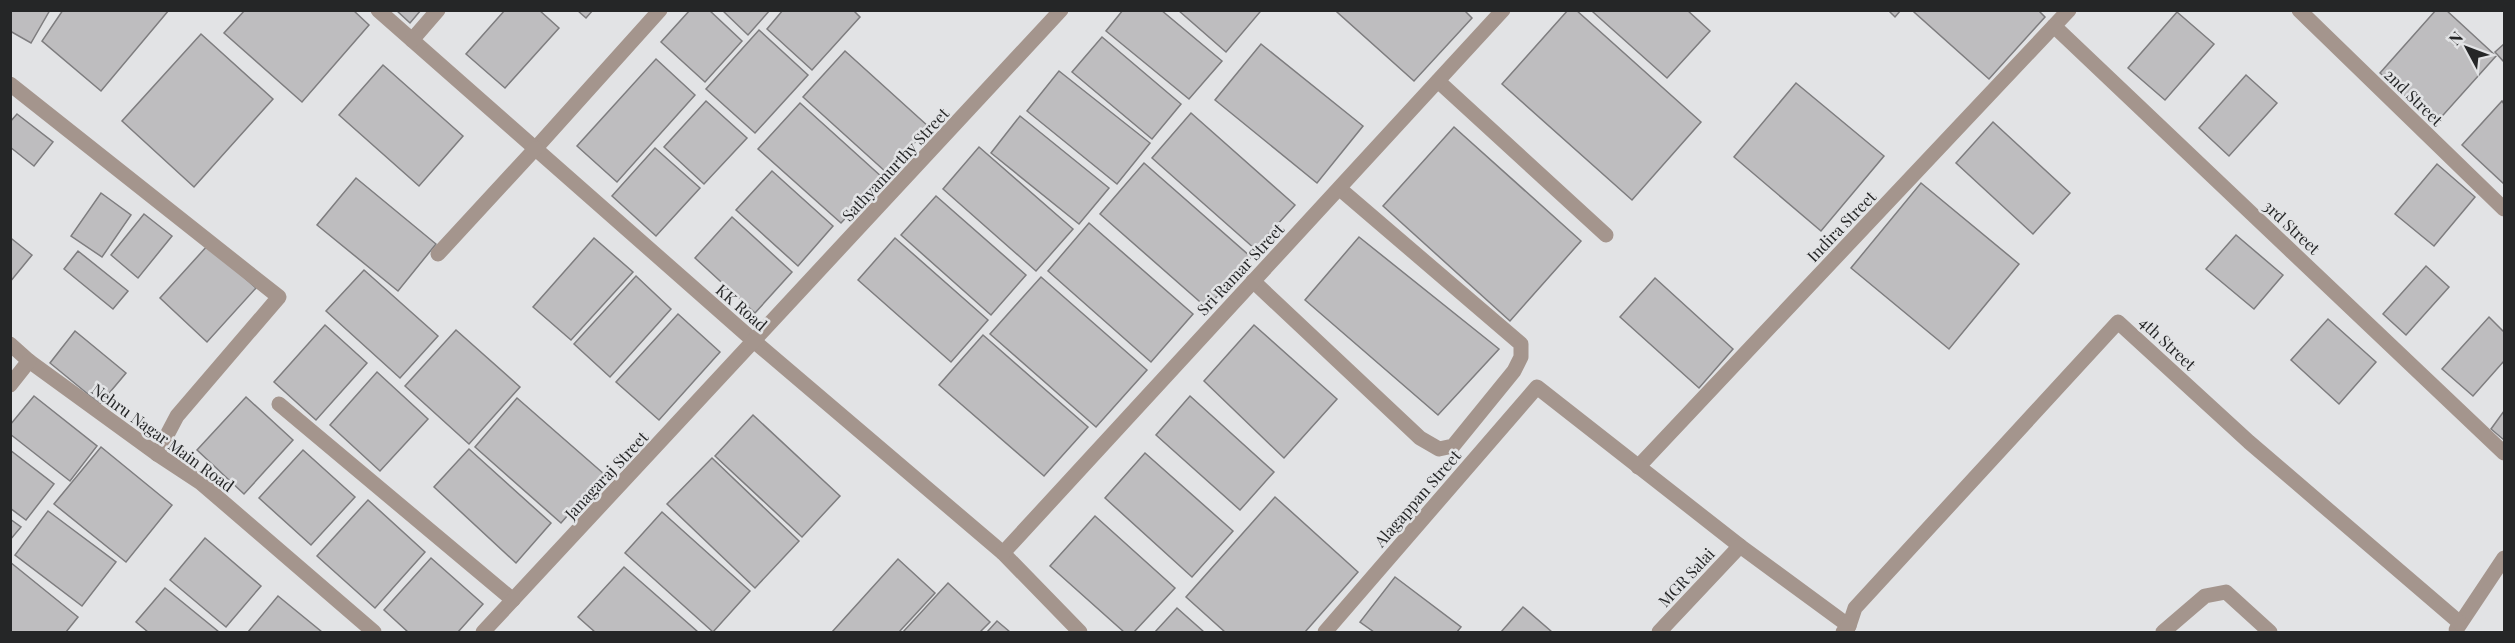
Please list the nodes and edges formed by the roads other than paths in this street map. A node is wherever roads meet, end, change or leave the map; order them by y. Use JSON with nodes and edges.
{"nodes":[{"id":1,"x":378,"y":10,"type":"edge"},
{"id":2,"x":438,"y":10,"type":"edge"},
{"id":3,"x":660,"y":10,"type":"edge"},
{"id":4,"x":1061,"y":10,"type":"edge"},
{"id":5,"x":1503,"y":10,"type":"edge"},
{"id":6,"x":2069,"y":10,"type":"edge"},
{"id":7,"x":2299,"y":10,"type":"edge"},
{"id":8,"x":2054,"y":27,"type":"junction"},
{"id":9,"x":412,"y":40,"type":"junction"},
{"id":10,"x":1438,"y":81,"type":"junction"},
{"id":11,"x":10,"y":84,"type":"edge"},
{"id":12,"x":535,"y":149,"type":"junction"},
{"id":13,"x":1340,"y":189,"type":"junction"},
{"id":14,"x":2505,"y":209,"type":"edge"},
{"id":15,"x":1605,"y":235,"type":"dead end"},
{"id":16,"x":438,"y":254,"type":"dead end"},
{"id":17,"x":1253,"y":281,"type":"junction"},
{"id":18,"x":755,"y":342,"type":"junction"},
{"id":19,"x":10,"y":344,"type":"edge"},
{"id":20,"x":28,"y":361,"type":"junction"},
{"id":21,"x":10,"y":385,"type":"edge"},
{"id":22,"x":279,"y":404,"type":"dead end"},
{"id":23,"x":2505,"y":453,"type":"edge"},
{"id":24,"x":157,"y":454,"type":"junction"},
{"id":25,"x":1638,"y":467,"type":"junction"},
{"id":26,"x":1740,"y":546,"type":"junction"},
{"id":27,"x":1003,"y":553,"type":"junction"},
{"id":28,"x":2505,"y":558,"type":"edge"},
{"id":29,"x":513,"y":600,"type":"junction"},
{"id":30,"x":2457,"y":628,"type":"edge"},
{"id":31,"x":1846,"y":629,"type":"edge"},
{"id":32,"x":374,"y":633,"type":"edge"},
{"id":33,"x":483,"y":633,"type":"edge"},
{"id":34,"x":1080,"y":633,"type":"edge"},
{"id":35,"x":1325,"y":633,"type":"edge"},
{"id":36,"x":1659,"y":633,"type":"edge"},
{"id":37,"x":2163,"y":633,"type":"edge"},
{"id":38,"x":2270,"y":633,"type":"edge"}],
"edges":[{"from":1,"to":9,"type":"street","name":"KK Road"},
{"from":2,"to":9,"type":"street"},
{"from":3,"to":12,"type":"street"},
{"from":4,"to":18,"type":"street","name":"Sathyamurthy Street"},
{"from":5,"to":10,"type":"street","name":"Sri Ramar Street"},
{"from":6,"to":8,"type":"street","name":"Indira Street"},
{"from":7,"to":14,"type":"street","name":"2nd Street"},
{"from":8,"to":23,"type":"street","name":"3rd Street"},
{"from":8,"to":25,"type":"street","name":"Indira Street"},
{"from":9,"to":12,"type":"street","name":"KK Road"},
{"from":10,"to":13,"type":"street","name":"Sri Ramar Street"},
{"from":10,"to":15,"type":"street"},
{"from":11,"to":24,"type":"street"},
{"from":12,"to":16,"type":"street"},
{"from":12,"to":18,"type":"street","name":"KK Road"},
{"from":13,"to":17,"type":"street","name":"Sri Ramar Street"},
{"from":13,"to":17,"type":"street"},
{"from":17,"to":27,"type":"street","name":"Sri Ramar Street"},
{"from":18,"to":27,"type":"street","name":"KK Road"},
{"from":18,"to":29,"type":"street","name":"Janagaraj Street"},
{"from":19,"to":20,"type":"street","name":"Nehru Nagar Main Road"},
{"from":20,"to":21,"type":"street"},
{"from":20,"to":24,"type":"street","name":"Nehru Nagar Main Road"},
{"from":22,"to":29,"type":"street"},
{"from":24,"to":32,"type":"street","name":"Nehru Nagar Main Road"},
{"from":25,"to":26,"type":"street"},
{"from":25,"to":35,"type":"street","name":"Alagappan Street"},
{"from":26,"to":31,"type":"street"},
{"from":26,"to":36,"type":"street","name":"MGR Salai"},
{"from":27,"to":34,"type":"street","name":"KK Road"},
{"from":28,"to":30,"type":"street"},
{"from":29,"to":33,"type":"street","name":"Janagaraj Street"},
{"from":30,"to":31,"type":"street","name":"4th Street"},
{"from":37,"to":38,"type":"street"}]}
